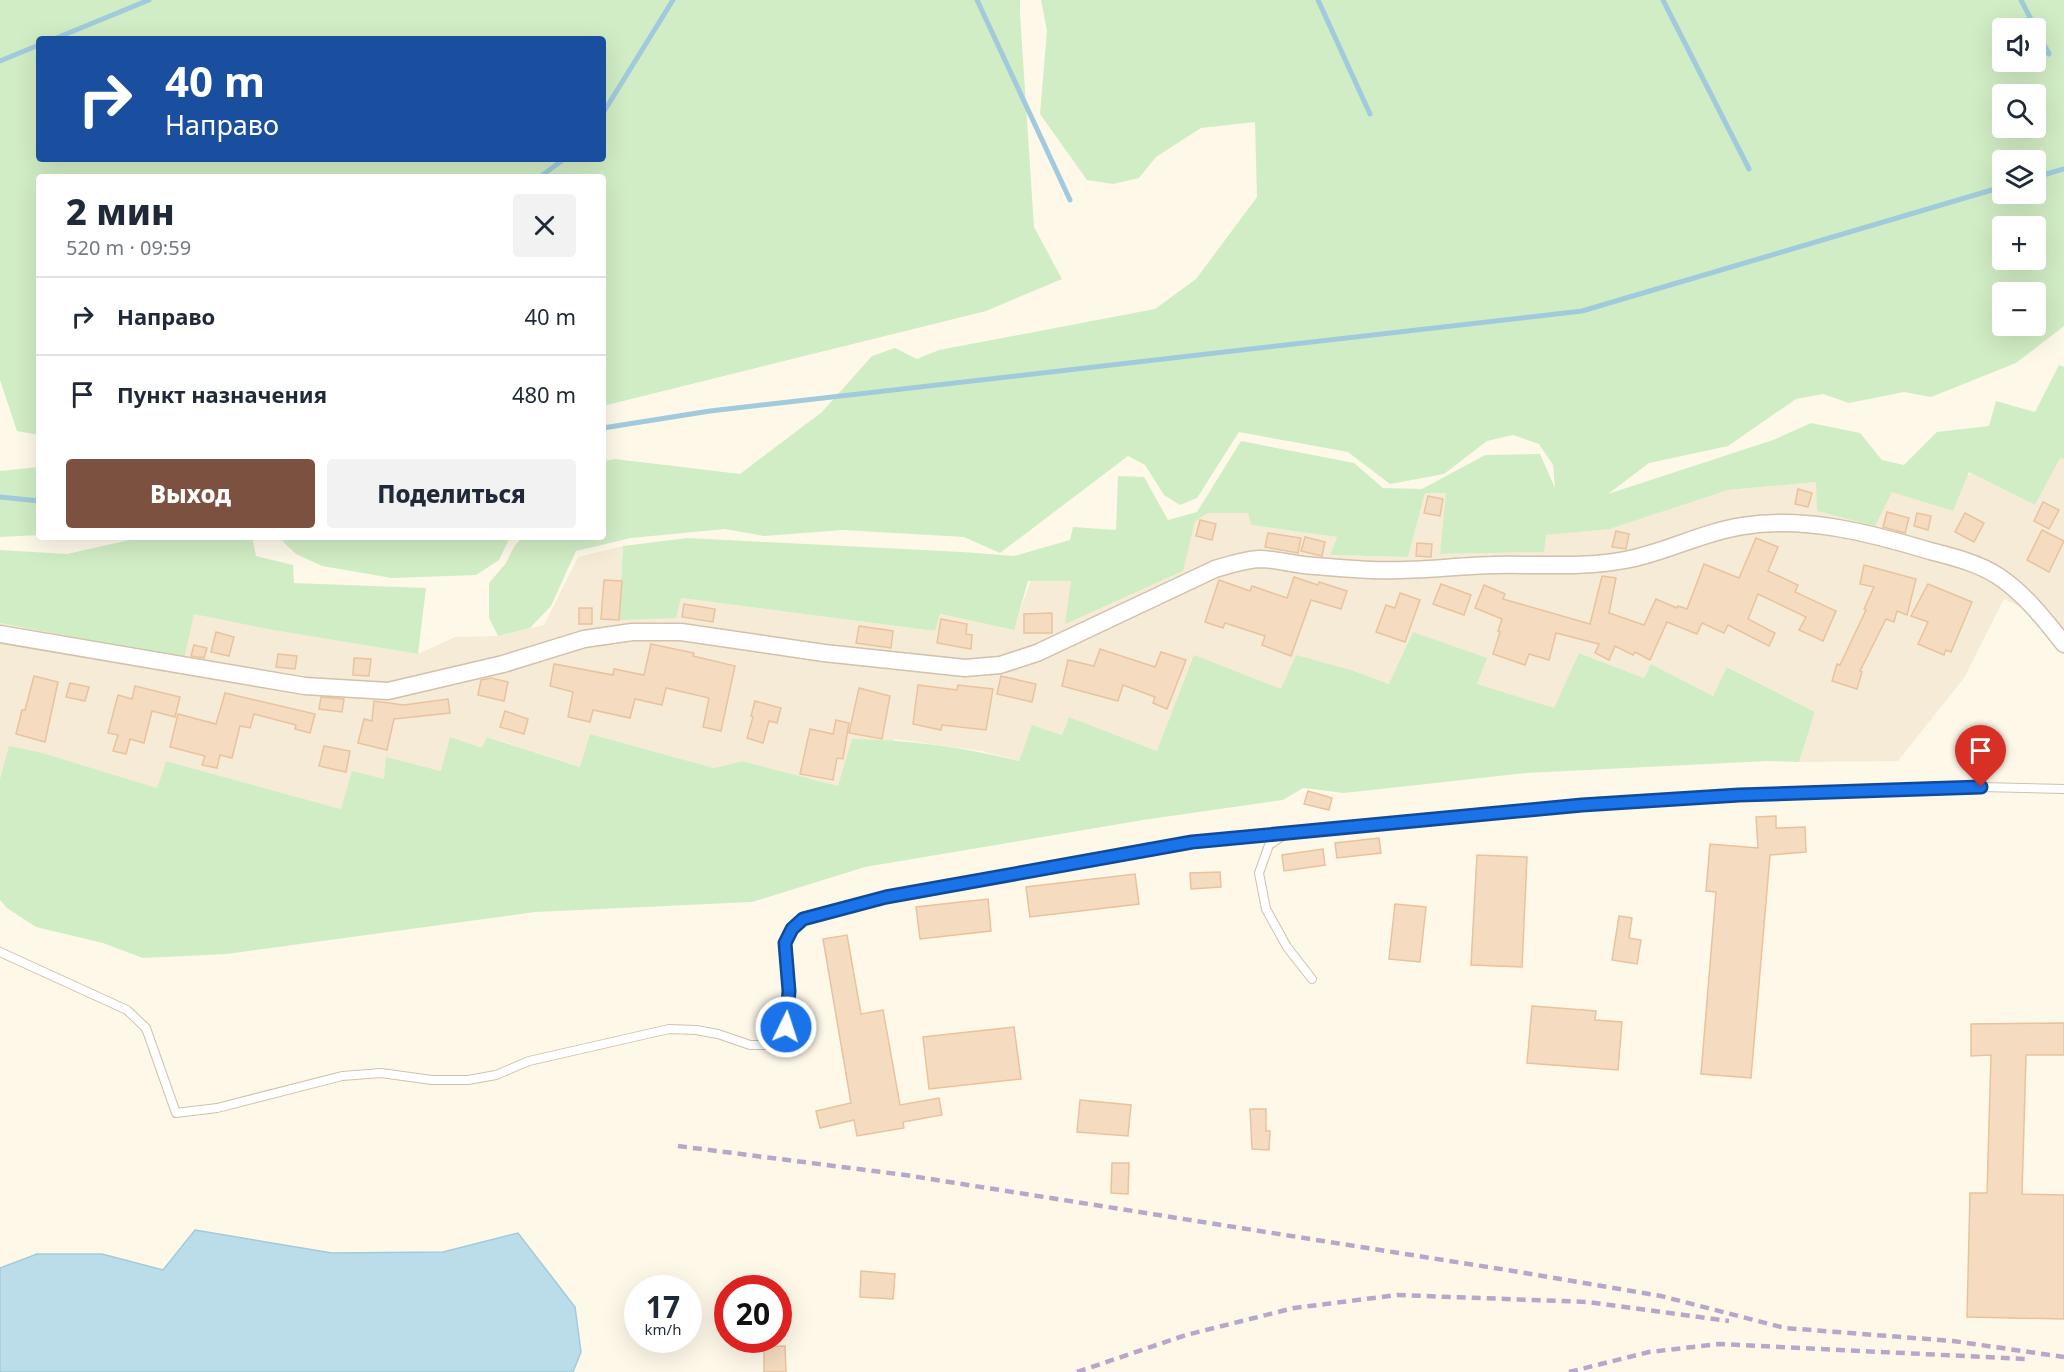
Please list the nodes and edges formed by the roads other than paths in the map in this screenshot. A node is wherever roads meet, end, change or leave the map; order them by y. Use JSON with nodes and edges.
{"nodes":[{"id":1,"x":0,"y":634,"type":"edge"},
{"id":2,"x":2064,"y":644,"type":"edge"},
{"id":3,"x":2064,"y":789,"type":"edge"},
{"id":4,"x":1284,"y":835,"type":"junction"},
{"id":5,"x":0,"y":952,"type":"edge"},
{"id":6,"x":1312,"y":979,"type":"dead end"}],
"edges":[{"from":1,"to":2,"type":"street"},
{"from":3,"to":4,"type":"lane"},
{"from":4,"to":5,"type":"lane"},
{"from":4,"to":6,"type":"lane"}]}
